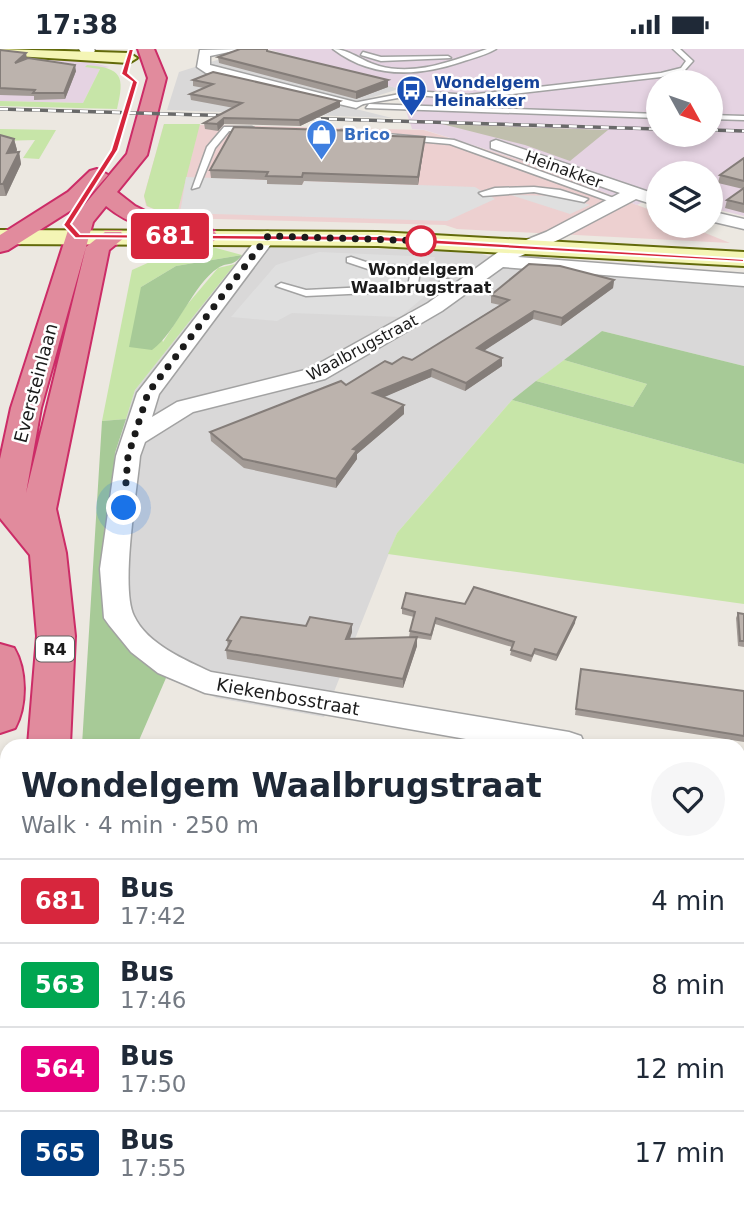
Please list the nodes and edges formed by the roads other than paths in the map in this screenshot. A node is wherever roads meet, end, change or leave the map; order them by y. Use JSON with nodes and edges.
{"nodes":[{"id":1,"x":146,"y":49,"type":"edge"},
{"id":2,"x":237,"y":49,"type":"edge"},
{"id":3,"x":337,"y":49,"type":"edge"},
{"id":4,"x":351,"y":49,"type":"edge"},
{"id":5,"x":370,"y":49,"type":"edge"},
{"id":6,"x":475,"y":49,"type":"edge"},
{"id":7,"x":493,"y":49,"type":"edge"},
{"id":8,"x":676,"y":49,"type":"edge"},
{"id":9,"x":0,"y":50,"type":"edge"},
{"id":10,"x":203,"y":51,"type":"edge"},
{"id":11,"x":437,"y":51,"type":"dead end"},
{"id":12,"x":85,"y":52,"type":"edge"},
{"id":13,"x":128,"y":60,"type":"edge"},
{"id":14,"x":354,"y":104,"type":"junction"},
{"id":15,"x":646,"y":116,"type":"edge"},
{"id":16,"x":723,"y":117,"type":"edge"},
{"id":17,"x":744,"y":118,"type":"edge"},
{"id":18,"x":267,"y":130,"type":"edge"},
{"id":19,"x":332,"y":132,"type":"edge"},
{"id":20,"x":496,"y":145,"type":"dead end"},
{"id":21,"x":110,"y":157,"type":"dead end"},
{"id":22,"x":195,"y":187,"type":"dead end"},
{"id":23,"x":98,"y":188,"type":"junction"},
{"id":24,"x":483,"y":193,"type":"dead end"},
{"id":25,"x":619,"y":200,"type":"junction"},
{"id":26,"x":646,"y":201,"type":"edge"},
{"id":27,"x":723,"y":219,"type":"edge"},
{"id":28,"x":744,"y":224,"type":"edge"},
{"id":29,"x":3,"y":236,"type":"edge"},
{"id":30,"x":206,"y":236,"type":"junction"},
{"id":31,"x":268,"y":236,"type":"junction"},
{"id":32,"x":78,"y":237,"type":"junction"},
{"id":33,"x":113,"y":237,"type":"junction"},
{"id":34,"x":530,"y":245,"type":"junction"},
{"id":35,"x":744,"y":259,"type":"edge"},
{"id":36,"x":351,"y":260,"type":"dead end"},
{"id":37,"x":501,"y":261,"type":"junction"},
{"id":38,"x":744,"y":280,"type":"edge"},
{"id":39,"x":281,"y":286,"type":"dead end"},
{"id":40,"x":134,"y":438,"type":"junction"},
{"id":41,"x":48,"y":554,"type":"junction"},
{"id":42,"x":0,"y":658,"type":"edge"},
{"id":43,"x":0,"y":717,"type":"edge"},
{"id":44,"x":49,"y":739,"type":"edge"},
{"id":45,"x":534,"y":739,"type":"edge"}],
"edges":[{"from":1,"to":23,"type":"highway","name":"Eversteinlaan"},
{"from":2,"to":10,"type":"street"},
{"from":3,"to":7,"type":"lane"},
{"from":4,"to":6,"type":"lane"},
{"from":5,"to":11,"type":"lane"},
{"from":8,"to":14,"type":"lane"},
{"from":9,"to":12,"type":"main road"},
{"from":10,"to":14,"type":"street"},
{"from":12,"to":13,"type":"main road"},
{"from":14,"to":15,"type":"lane"},
{"from":16,"to":17,"type":"lane"},
{"from":18,"to":22,"type":"lane"},
{"from":19,"to":25,"type":"lane"},
{"from":20,"to":25,"type":"street","name":"Heinakker"},
{"from":21,"to":23,"type":"highway"},
{"from":23,"to":29,"type":"highway"},
{"from":23,"to":30,"type":"highway"},
{"from":23,"to":32,"type":"highway","name":"Eversteinlaan"},
{"from":24,"to":25,"type":"lane"},
{"from":25,"to":26,"type":"street","name":"Heinakker"},
{"from":25,"to":34,"type":"street","name":"Heinakker"},
{"from":27,"to":28,"type":"street"},
{"from":29,"to":32,"type":"main road"},
{"from":30,"to":31,"type":"main road"},
{"from":30,"to":33,"type":"main road"},
{"from":31,"to":34,"type":"main road"},
{"from":31,"to":40,"type":"street","name":"Kiekenbosstraat"},
{"from":32,"to":33,"type":"main road"},
{"from":32,"to":41,"type":"highway","name":"Eversteinlaan"},
{"from":33,"to":41,"type":"highway"},
{"from":34,"to":35,"type":"main road"},
{"from":34,"to":37,"type":"street","name":"Waalbrugstraat"},
{"from":36,"to":39,"type":"lane"},
{"from":37,"to":38,"type":"street"},
{"from":37,"to":40,"type":"street","name":"Waalbrugstraat"},
{"from":40,"to":45,"type":"street","name":"Kiekenbosstraat"},
{"from":41,"to":44,"type":"highway","number":"R4"},
{"from":42,"to":43,"type":"highway"}]}
